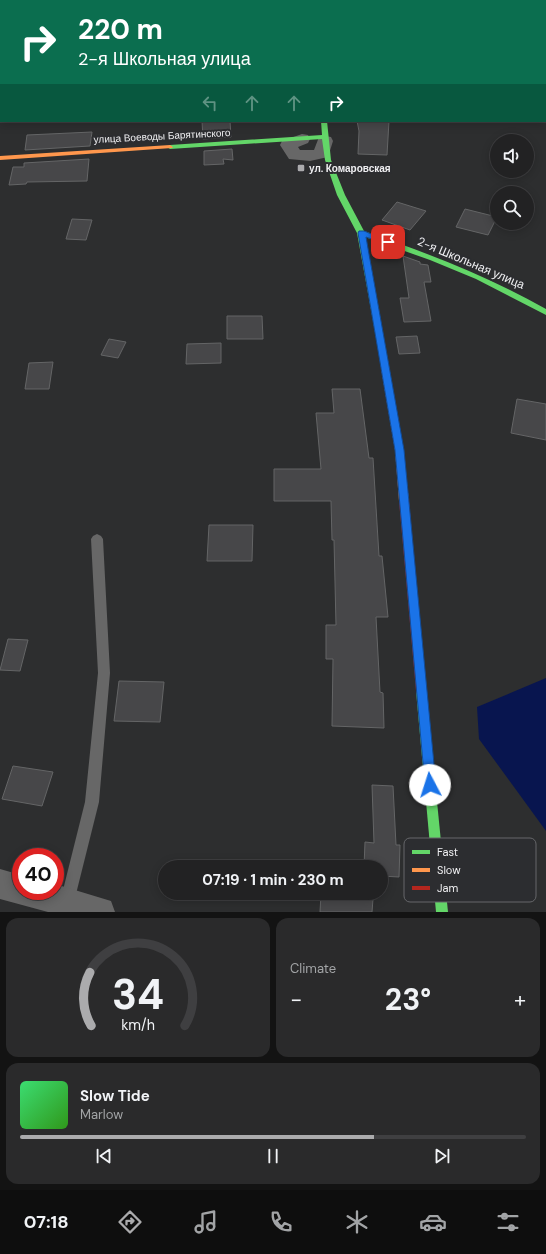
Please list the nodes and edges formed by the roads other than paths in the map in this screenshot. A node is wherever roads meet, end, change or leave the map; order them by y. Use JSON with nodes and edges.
{"nodes":[{"id":1,"x":324,"y":122,"type":"edge"},
{"id":2,"x":302,"y":139,"type":"joint"},
{"id":3,"x":325,"y":139,"type":"junction"},
{"id":4,"x":0,"y":158,"type":"edge"},
{"id":5,"x":362,"y":233,"type":"junction"},
{"id":6,"x":546,"y":312,"type":"edge"},
{"id":7,"x":98,"y":540,"type":"dead end"},
{"id":8,"x":435,"y":838,"type":"edge"},
{"id":9,"x":0,"y":884,"type":"edge"},
{"id":10,"x":12,"y":887,"type":"edge"},
{"id":11,"x":57,"y":900,"type":"edge"},
{"id":12,"x":441,"y":902,"type":"edge"},
{"id":13,"x":67,"y":903,"type":"junction"},
{"id":14,"x":100,"y":912,"type":"edge"},
{"id":15,"x":442,"y":912,"type":"edge"}],
"edges":[{"from":1,"to":3,"type":"street"},
{"from":2,"to":3,"type":"street"},
{"from":2,"to":4,"type":"street","name":"улица Воеводы Барятинского"},
{"from":3,"to":5,"type":"street"},
{"from":5,"to":6,"type":"street","name":"2-я Школьная улица"},
{"from":5,"to":8,"type":"street"},
{"from":7,"to":13,"type":"lane"},
{"from":9,"to":10,"type":"street"},
{"from":11,"to":13,"type":"street"},
{"from":12,"to":15,"type":"street"},
{"from":13,"to":14,"type":"street"}]}
